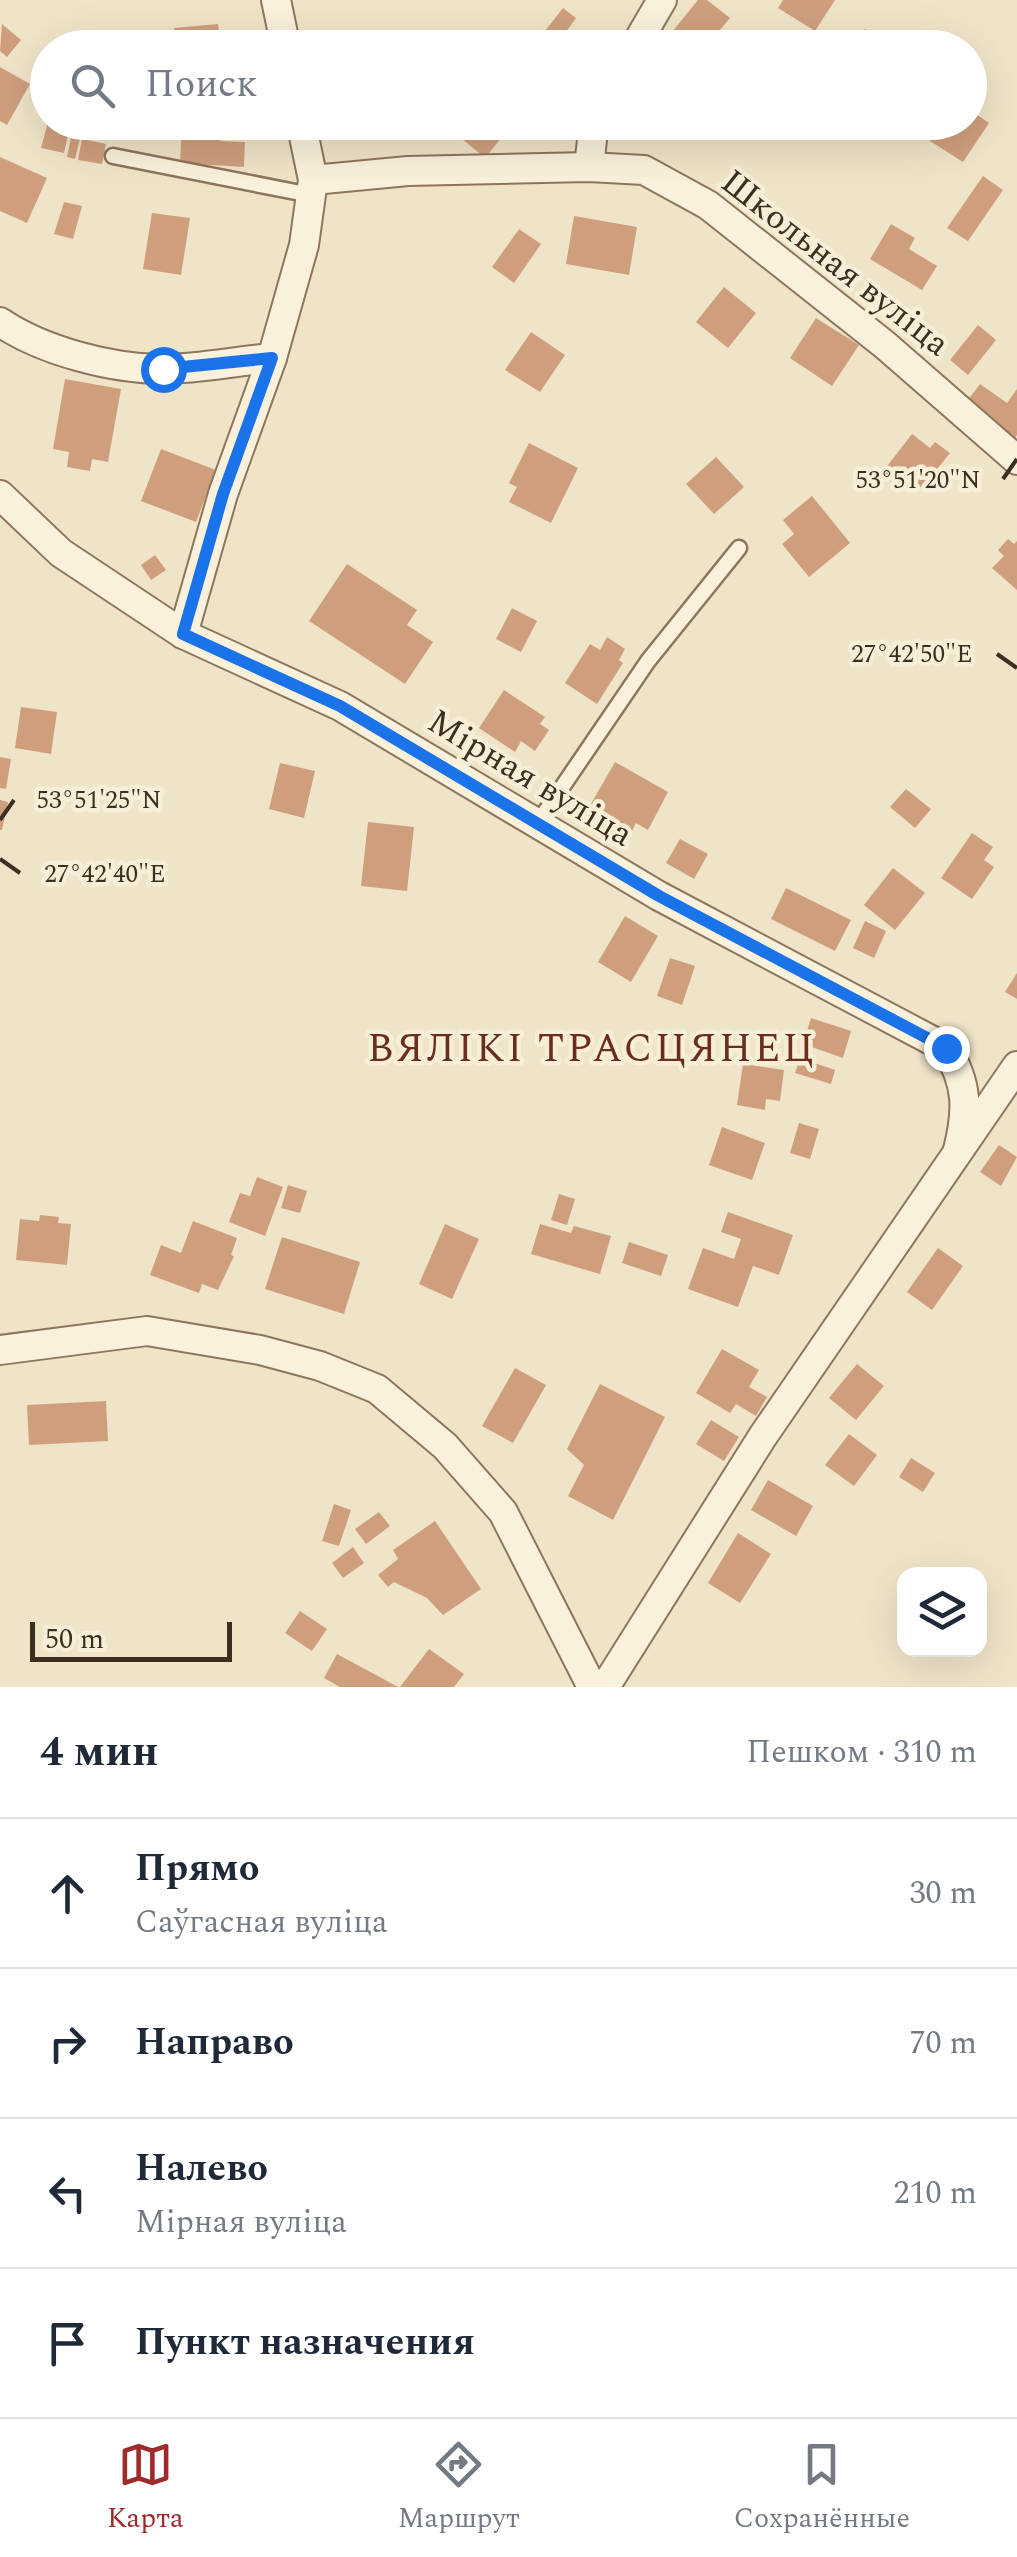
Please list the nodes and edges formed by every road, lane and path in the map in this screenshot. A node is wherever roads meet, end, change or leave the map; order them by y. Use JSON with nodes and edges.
{"nodes":[{"id":1,"x":276,"y":0,"type":"edge"},
{"id":2,"x":662,"y":0,"type":"edge"},
{"id":3,"x":282,"y":30,"type":"edge"},
{"id":4,"x":644,"y":30,"type":"edge"},
{"id":5,"x":304,"y":140,"type":"edge"},
{"id":6,"x":592,"y":140,"type":"edge"},
{"id":7,"x":113,"y":156,"type":"dead end"},
{"id":8,"x":589,"y":167,"type":"junction"},
{"id":9,"x":312,"y":188,"type":"junction"},
{"id":10,"x":0,"y":322,"type":"edge"},
{"id":11,"x":272,"y":358,"type":"junction"},
{"id":12,"x":1017,"y":460,"type":"edge"},
{"id":13,"x":0,"y":496,"type":"edge"},
{"id":14,"x":739,"y":548,"type":"dead end"},
{"id":15,"x":183,"y":634,"type":"junction"},
{"id":16,"x":537,"y":824,"type":"junction"},
{"id":17,"x":946,"y":1048,"type":"junction"},
{"id":18,"x":1011,"y":1075,"type":"edge"},
{"id":19,"x":958,"y":1150,"type":"junction"},
{"id":20,"x":0,"y":1350,"type":"edge"},
{"id":21,"x":592,"y":1687,"type":"edge"},
{"id":22,"x":605,"y":1687,"type":"edge"}],
"edges":[{"from":1,"to":3,"type":"street"},
{"from":2,"to":4,"type":"street"},
{"from":5,"to":9,"type":"street"},
{"from":6,"to":8,"type":"street"},
{"from":7,"to":9,"type":"lane"},
{"from":8,"to":9,"type":"street","name":"Школьная вуліца"},
{"from":8,"to":12,"type":"street","name":"Школьная вуліца"},
{"from":9,"to":11,"type":"street"},
{"from":10,"to":11,"type":"street"},
{"from":11,"to":15,"type":"street"},
{"from":13,"to":15,"type":"street","name":"Мірная вуліца"},
{"from":14,"to":16,"type":"lane"},
{"from":15,"to":16,"type":"street","name":"Мірная вуліца"},
{"from":16,"to":17,"type":"street","name":"Мірная вуліца"},
{"from":17,"to":18,"type":"street","name":"Мірная вуліца"},
{"from":17,"to":19,"type":"street"},
{"from":18,"to":19,"type":"street"},
{"from":19,"to":22,"type":"street"},
{"from":20,"to":21,"type":"street"}]}
